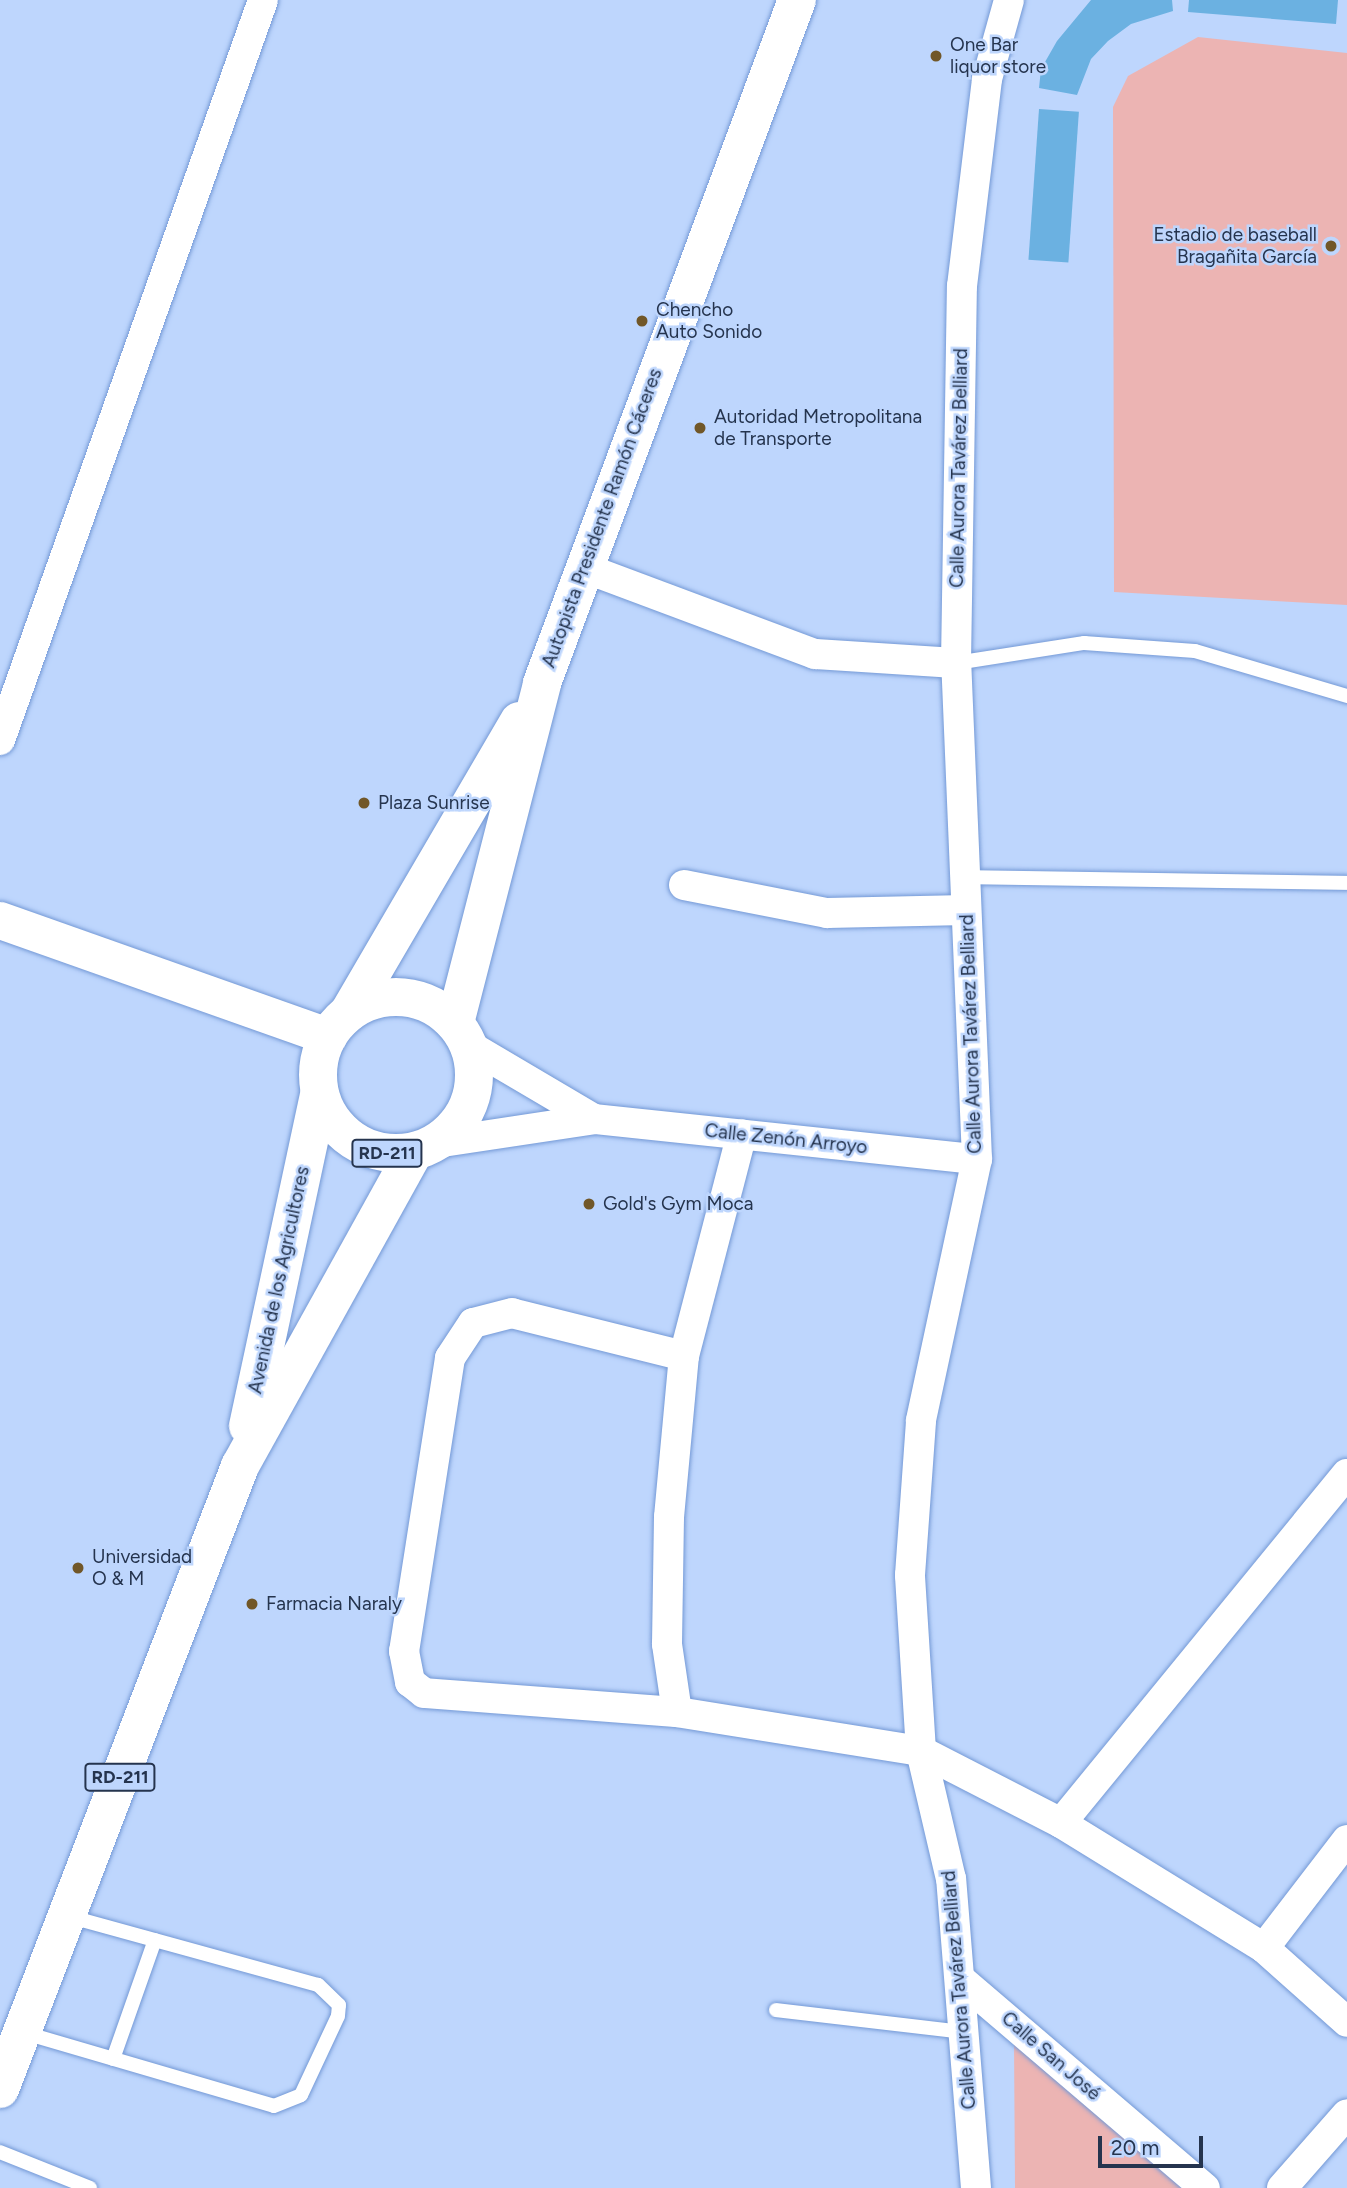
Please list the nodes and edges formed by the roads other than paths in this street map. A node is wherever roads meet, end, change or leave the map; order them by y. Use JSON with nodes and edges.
{"nodes":[{"id":1,"x":263,"y":0,"type":"edge"},
{"id":2,"x":797,"y":0,"type":"edge"},
{"id":3,"x":1009,"y":0,"type":"edge"},
{"id":4,"x":582,"y":568,"type":"junction"},
{"id":5,"x":956,"y":663,"type":"junction"},
{"id":6,"x":541,"y":682,"type":"junction"},
{"id":7,"x":1347,"y":696,"type":"edge"},
{"id":8,"x":0,"y":740,"type":"edge"},
{"id":9,"x":965,"y":877,"type":"junction"},
{"id":10,"x":1347,"y":883,"type":"edge"},
{"id":11,"x":684,"y":885,"type":"dead end"},
{"id":12,"x":966,"y":910,"type":"junction"},
{"id":13,"x":0,"y":920,"type":"edge"},
{"id":14,"x":338,"y":1024,"type":"junction"},
{"id":15,"x":462,"y":1034,"type":"junction"},
{"id":16,"x":319,"y":1095,"type":"junction"},
{"id":17,"x":594,"y":1119,"type":"junction"},
{"id":18,"x":742,"y":1134,"type":"junction"},
{"id":19,"x":425,"y":1148,"type":"junction"},
{"id":20,"x":977,"y":1159,"type":"junction"},
{"id":21,"x":684,"y":1356,"type":"junction"},
{"id":22,"x":240,"y":1466,"type":"junction"},
{"id":23,"x":1347,"y":1474,"type":"edge"},
{"id":24,"x":677,"y":1712,"type":"junction"},
{"id":25,"x":921,"y":1751,"type":"junction"},
{"id":26,"x":1061,"y":1823,"type":"junction"},
{"id":27,"x":1347,"y":1840,"type":"edge"},
{"id":28,"x":67,"y":1916,"type":"junction"},
{"id":29,"x":155,"y":1940,"type":"junction"},
{"id":30,"x":1264,"y":1948,"type":"junction"},
{"id":31,"x":960,"y":1979,"type":"junction"},
{"id":32,"x":776,"y":2010,"type":"dead end"},
{"id":33,"x":1347,"y":2022,"type":"edge"},
{"id":34,"x":22,"y":2032,"type":"junction"},
{"id":35,"x":964,"y":2032,"type":"junction"},
{"id":36,"x":113,"y":2060,"type":"junction"},
{"id":37,"x":0,"y":2089,"type":"edge"},
{"id":38,"x":1347,"y":2114,"type":"edge"},
{"id":39,"x":0,"y":2152,"type":"edge"},
{"id":40,"x":90,"y":2188,"type":"edge"},
{"id":41,"x":976,"y":2188,"type":"edge"},
{"id":42,"x":1205,"y":2188,"type":"edge"},
{"id":43,"x":1282,"y":2188,"type":"edge"}],
"edges":[{"from":1,"to":8,"type":"street"},
{"from":2,"to":4,"type":"main road","name":"Autopista Presidente Ramón Cáceres","number":"RD-211"},
{"from":3,"to":5,"type":"street","name":"Calle Aurora Tavárez Belliard"},
{"from":4,"to":5,"type":"street"},
{"from":4,"to":6,"type":"main road","name":"Autopista Presidente Ramón Cáceres","number":"RD-211"},
{"from":5,"to":7,"type":"lane"},
{"from":5,"to":9,"type":"street","name":"Calle Aurora Tavárez Belliard"},
{"from":6,"to":14,"type":"main road","name":"Autopista Presidente Ramón Cáceres","number":"RD-211"},
{"from":6,"to":15,"type":"main road","name":"Autopista Presidente Ramón Cáceres","number":"RD-211"},
{"from":9,"to":10,"type":"lane"},
{"from":9,"to":12,"type":"street","name":"Calle Aurora Tavárez Belliard"},
{"from":11,"to":12,"type":"street"},
{"from":12,"to":20,"type":"street","name":"Calle Aurora Tavárez Belliard"},
{"from":13,"to":14,"type":"street"},
{"from":14,"to":15,"type":"main road"},
{"from":14,"to":16,"type":"main road","number":"RD-211"},
{"from":15,"to":17,"type":"street","name":"Calle Zenón Arroyo"},
{"from":15,"to":19,"type":"main road","number":"RD-211"},
{"from":16,"to":19,"type":"main road","number":"RD-211"},
{"from":16,"to":22,"type":"main road","name":"Avenida de los Agricultores","number":"RD-211"},
{"from":17,"to":18,"type":"street","name":"Calle Zenón Arroyo"},
{"from":17,"to":19,"type":"street","name":"Calle Zenón Arroyo"},
{"from":18,"to":20,"type":"street","name":"Calle Zenón Arroyo"},
{"from":18,"to":21,"type":"street"},
{"from":19,"to":22,"type":"main road","name":"Avenida de los Agricultores","number":"RD-211"},
{"from":20,"to":25,"type":"street","name":"Calle Aurora Tavárez Belliard"},
{"from":21,"to":24,"type":"street"},
{"from":21,"to":24,"type":"street"},
{"from":22,"to":28,"type":"main road","name":"Avenida de los Agricultores","number":"RD-211"},
{"from":23,"to":26,"type":"street"},
{"from":24,"to":25,"type":"street"},
{"from":25,"to":26,"type":"street"},
{"from":25,"to":31,"type":"street","name":"Calle Aurora Tavárez Belliard"},
{"from":26,"to":30,"type":"street"},
{"from":27,"to":30,"type":"street"},
{"from":28,"to":29,"type":"lane"},
{"from":28,"to":34,"type":"main road","name":"Avenida de los Agricultores","number":"RD-211"},
{"from":29,"to":36,"type":"lane"},
{"from":29,"to":36,"type":"lane"},
{"from":30,"to":33,"type":"street"},
{"from":31,"to":35,"type":"street","name":"Calle Aurora Tavárez Belliard"},
{"from":31,"to":42,"type":"street","name":"Calle San José"},
{"from":32,"to":35,"type":"lane"},
{"from":34,"to":36,"type":"lane"},
{"from":34,"to":37,"type":"main road","name":"Avenida de los Agricultores","number":"RD-211"},
{"from":35,"to":41,"type":"street","name":"Calle Aurora Tavárez Belliard"},
{"from":38,"to":43,"type":"street"},
{"from":39,"to":40,"type":"lane"}]}
